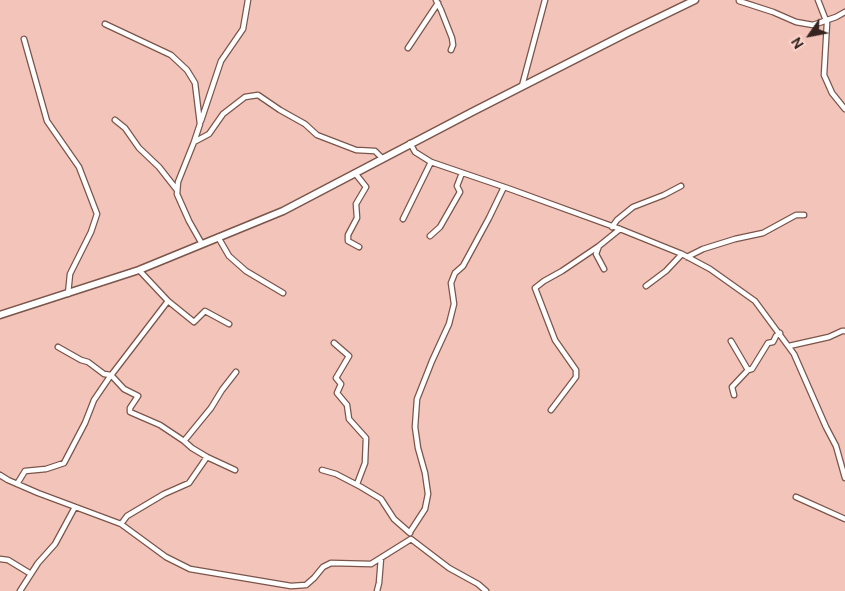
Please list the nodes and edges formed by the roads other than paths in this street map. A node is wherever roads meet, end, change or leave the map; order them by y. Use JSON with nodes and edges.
{"nodes":[{"id":1,"x":248,"y":0,"type":"edge"},
{"id":2,"x":545,"y":0,"type":"edge"},
{"id":3,"x":695,"y":0,"type":"edge"},
{"id":4,"x":739,"y":0,"type":"edge"},
{"id":5,"x":818,"y":0,"type":"edge"},
{"id":6,"x":437,"y":2,"type":"edge"},
{"id":7,"x":845,"y":12,"type":"edge"},
{"id":8,"x":826,"y":20,"type":"junction"},
{"id":9,"x":105,"y":24,"type":"dead end"},
{"id":10,"x":24,"y":39,"type":"dead end"},
{"id":11,"x":408,"y":48,"type":"dead end"},
{"id":12,"x":450,"y":50,"type":"dead end"},
{"id":13,"x":522,"y":86,"type":"junction"},
{"id":14,"x":845,"y":109,"type":"edge"},
{"id":15,"x":115,"y":120,"type":"dead end"},
{"id":16,"x":200,"y":124,"type":"junction"},
{"id":17,"x":194,"y":142,"type":"junction"},
{"id":18,"x":410,"y":143,"type":"junction"},
{"id":19,"x":382,"y":158,"type":"junction"},
{"id":20,"x":431,"y":162,"type":"junction"},
{"id":21,"x":355,"y":173,"type":"junction"},
{"id":22,"x":462,"y":173,"type":"junction"},
{"id":23,"x":681,"y":186,"type":"dead end"},
{"id":24,"x":504,"y":187,"type":"junction"},
{"id":25,"x":177,"y":190,"type":"junction"},
{"id":26,"x":804,"y":214,"type":"dead end"},
{"id":27,"x":403,"y":219,"type":"dead end"},
{"id":28,"x":612,"y":227,"type":"junction"},
{"id":29,"x":620,"y":229,"type":"junction"},
{"id":30,"x":430,"y":236,"type":"dead end"},
{"id":31,"x":218,"y":237,"type":"junction"},
{"id":32,"x":202,"y":244,"type":"junction"},
{"id":33,"x":599,"y":246,"type":"junction"},
{"id":34,"x":359,"y":247,"type":"dead end"},
{"id":35,"x":682,"y":254,"type":"junction"},
{"id":36,"x":687,"y":257,"type":"junction"},
{"id":37,"x":604,"y":268,"type":"dead end"},
{"id":38,"x":139,"y":270,"type":"junction"},
{"id":39,"x":646,"y":286,"type":"dead end"},
{"id":40,"x":283,"y":293,"type":"dead end"},
{"id":41,"x":68,"y":294,"type":"junction"},
{"id":42,"x":168,"y":301,"type":"junction"},
{"id":43,"x":0,"y":316,"type":"edge"},
{"id":44,"x":229,"y":324,"type":"dead end"},
{"id":45,"x":845,"y":331,"type":"edge"},
{"id":46,"x":780,"y":333,"type":"junction"},
{"id":47,"x":731,"y":341,"type":"dead end"},
{"id":48,"x":334,"y":343,"type":"dead end"},
{"id":49,"x":789,"y":346,"type":"junction"},
{"id":50,"x":58,"y":347,"type":"dead end"},
{"id":51,"x":748,"y":370,"type":"junction"},
{"id":52,"x":236,"y":372,"type":"dead end"},
{"id":53,"x":111,"y":375,"type":"junction"},
{"id":54,"x":734,"y":394,"type":"dead end"},
{"id":55,"x":551,"y":410,"type":"dead end"},
{"id":56,"x":184,"y":441,"type":"junction"},
{"id":57,"x":207,"y":457,"type":"junction"},
{"id":58,"x":235,"y":470,"type":"dead end"},
{"id":59,"x":322,"y":470,"type":"dead end"},
{"id":60,"x":0,"y":475,"type":"edge"},
{"id":61,"x":845,"y":478,"type":"edge"},
{"id":62,"x":17,"y":484,"type":"junction"},
{"id":63,"x":357,"y":484,"type":"junction"},
{"id":64,"x":796,"y":497,"type":"dead end"},
{"id":65,"x":75,"y":507,"type":"junction"},
{"id":66,"x":845,"y":519,"type":"edge"},
{"id":67,"x":121,"y":524,"type":"junction"},
{"id":68,"x":410,"y":532,"type":"junction"},
{"id":69,"x":411,"y":539,"type":"junction"},
{"id":70,"x":381,"y":558,"type":"junction"},
{"id":71,"x":0,"y":559,"type":"edge"},
{"id":72,"x":31,"y":574,"type":"junction"},
{"id":73,"x":20,"y":591,"type":"edge"},
{"id":74,"x":376,"y":591,"type":"edge"},
{"id":75,"x":486,"y":591,"type":"edge"}],
"edges":[{"from":1,"to":16,"type":"street"},
{"from":2,"to":13,"type":"street"},
{"from":3,"to":13,"type":"main road"},
{"from":4,"to":8,"type":"street"},
{"from":5,"to":8,"type":"street"},
{"from":6,"to":11,"type":"street"},
{"from":6,"to":12,"type":"street"},
{"from":7,"to":8,"type":"street"},
{"from":8,"to":14,"type":"street"},
{"from":9,"to":16,"type":"street"},
{"from":10,"to":41,"type":"street"},
{"from":13,"to":18,"type":"main road"},
{"from":15,"to":25,"type":"street"},
{"from":16,"to":17,"type":"street"},
{"from":17,"to":19,"type":"street"},
{"from":17,"to":25,"type":"street"},
{"from":18,"to":19,"type":"main road"},
{"from":18,"to":20,"type":"street"},
{"from":19,"to":21,"type":"main road"},
{"from":20,"to":22,"type":"street"},
{"from":20,"to":27,"type":"street"},
{"from":21,"to":31,"type":"main road"},
{"from":21,"to":34,"type":"street"},
{"from":22,"to":24,"type":"street"},
{"from":22,"to":30,"type":"street"},
{"from":23,"to":28,"type":"street"},
{"from":24,"to":28,"type":"street"},
{"from":24,"to":68,"type":"street"},
{"from":25,"to":32,"type":"street"},
{"from":26,"to":36,"type":"street"},
{"from":28,"to":29,"type":"street"},
{"from":29,"to":33,"type":"street"},
{"from":29,"to":35,"type":"street"},
{"from":31,"to":32,"type":"main road"},
{"from":31,"to":40,"type":"street"},
{"from":32,"to":38,"type":"main road"},
{"from":33,"to":37,"type":"street"},
{"from":33,"to":55,"type":"street"},
{"from":35,"to":36,"type":"street"},
{"from":35,"to":39,"type":"street"},
{"from":36,"to":46,"type":"street"},
{"from":38,"to":41,"type":"main road"},
{"from":38,"to":42,"type":"street"},
{"from":41,"to":43,"type":"main road"},
{"from":42,"to":44,"type":"street"},
{"from":42,"to":53,"type":"street"},
{"from":45,"to":49,"type":"street"},
{"from":46,"to":49,"type":"street"},
{"from":46,"to":51,"type":"street"},
{"from":47,"to":51,"type":"street"},
{"from":48,"to":63,"type":"street"},
{"from":49,"to":61,"type":"street"},
{"from":50,"to":53,"type":"street"},
{"from":51,"to":54,"type":"street"},
{"from":52,"to":56,"type":"street"},
{"from":53,"to":56,"type":"street"},
{"from":53,"to":62,"type":"street"},
{"from":56,"to":57,"type":"street"},
{"from":57,"to":58,"type":"street"},
{"from":57,"to":67,"type":"street"},
{"from":59,"to":63,"type":"street"},
{"from":60,"to":62,"type":"street"},
{"from":62,"to":65,"type":"street"},
{"from":63,"to":68,"type":"street"},
{"from":64,"to":66,"type":"street"},
{"from":65,"to":67,"type":"street"},
{"from":65,"to":72,"type":"street"},
{"from":67,"to":70,"type":"street"},
{"from":68,"to":69,"type":"street"},
{"from":69,"to":70,"type":"street"},
{"from":69,"to":75,"type":"street"},
{"from":70,"to":74,"type":"street"},
{"from":71,"to":72,"type":"street"},
{"from":72,"to":73,"type":"street"}]}
